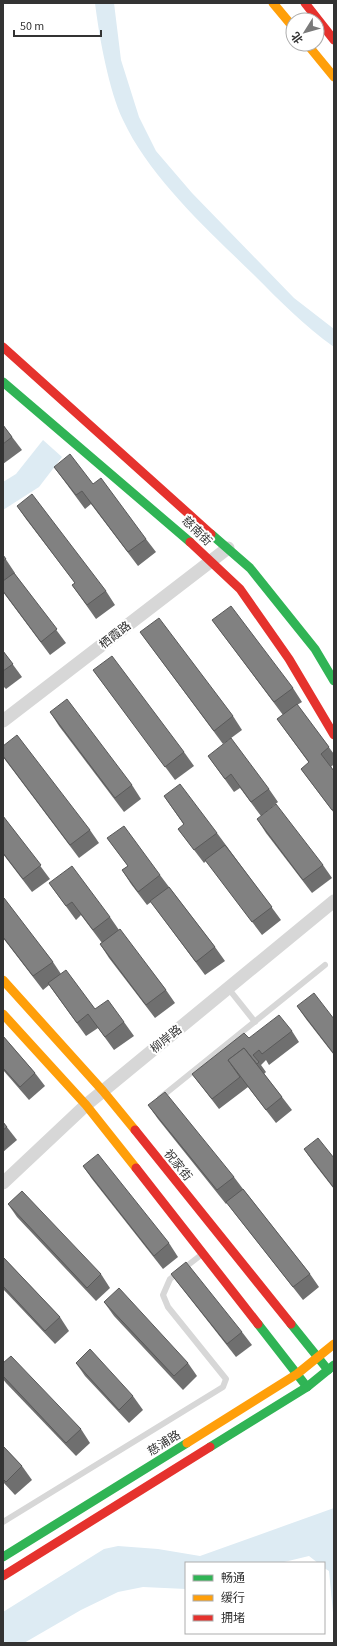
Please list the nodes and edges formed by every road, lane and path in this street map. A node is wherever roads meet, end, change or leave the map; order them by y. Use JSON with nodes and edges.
{"nodes":[{"id":1,"x":273,"y":3,"type":"edge"},
{"id":2,"x":305,"y":3,"type":"edge"},
{"id":3,"x":285,"y":17,"type":"edge"},
{"id":4,"x":334,"y":40,"type":"edge"},
{"id":5,"x":314,"y":52,"type":"edge"},
{"id":6,"x":334,"y":77,"type":"edge"},
{"id":7,"x":3,"y":347,"type":"edge"},
{"id":8,"x":3,"y":382,"type":"edge"},
{"id":9,"x":228,"y":548,"type":"junction"},
{"id":10,"x":211,"y":561,"type":"junction"},
{"id":11,"x":334,"y":680,"type":"edge"},
{"id":12,"x":3,"y":721,"type":"edge"},
{"id":13,"x":334,"y":735,"type":"edge"},
{"id":14,"x":334,"y":901,"type":"edge"},
{"id":15,"x":325,"y":965,"type":"dead end"},
{"id":16,"x":3,"y":980,"type":"edge"},
{"id":17,"x":228,"y":988,"type":"junction"},
{"id":18,"x":3,"y":1014,"type":"edge"},
{"id":19,"x":255,"y":1022,"type":"junction"},
{"id":20,"x":103,"y":1091,"type":"junction"},
{"id":21,"x":156,"y":1101,"type":"edge"},
{"id":22,"x":86,"y":1105,"type":"junction"},
{"id":23,"x":3,"y":1183,"type":"edge"},
{"id":24,"x":203,"y":1253,"type":"junction"},
{"id":25,"x":334,"y":1344,"type":"edge"},
{"id":26,"x":318,"y":1357,"type":"junction"},
{"id":27,"x":331,"y":1367,"type":"edge"},
{"id":28,"x":297,"y":1374,"type":"junction"},
{"id":29,"x":307,"y":1387,"type":"junction"},
{"id":30,"x":3,"y":1522,"type":"edge"},
{"id":31,"x":3,"y":1557,"type":"edge"},
{"id":32,"x":3,"y":1576,"type":"edge"}],
"edges":[{"from":1,"to":3,"type":"main road"},
{"from":2,"to":4,"type":"main road"},
{"from":5,"to":6,"type":"main road"},
{"from":7,"to":9,"type":"main road","name":"慈南街"},
{"from":8,"to":10,"type":"main road","name":"慈南街"},
{"from":9,"to":10,"type":"street","name":"栖霞路"},
{"from":9,"to":11,"type":"main road","name":"慈南街"},
{"from":10,"to":12,"type":"street","name":"栖霞路"},
{"from":10,"to":13,"type":"main road","name":"慈南街"},
{"from":14,"to":17,"type":"street","name":"柳岸路"},
{"from":15,"to":19,"type":"lane"},
{"from":16,"to":20,"type":"main road","name":"祝家街"},
{"from":17,"to":19,"type":"lane"},
{"from":17,"to":20,"type":"street","name":"柳岸路"},
{"from":18,"to":22,"type":"main road"},
{"from":19,"to":21,"type":"lane"},
{"from":20,"to":22,"type":"street","name":"柳岸路"},
{"from":20,"to":26,"type":"main road","name":"祝家街"},
{"from":22,"to":23,"type":"street","name":"柳岸路"},
{"from":22,"to":24,"type":"main road"},
{"from":24,"to":28,"type":"main road"},
{"from":24,"to":30,"type":"lane"},
{"from":25,"to":26,"type":"main road","name":"慈浦路"},
{"from":26,"to":27,"type":"main road","name":"祝家街"},
{"from":26,"to":28,"type":"main road","name":"慈浦路"},
{"from":27,"to":29,"type":"main road"},
{"from":28,"to":29,"type":"main road"},
{"from":28,"to":31,"type":"main road","name":"慈浦路"},
{"from":29,"to":32,"type":"main road"}]}
